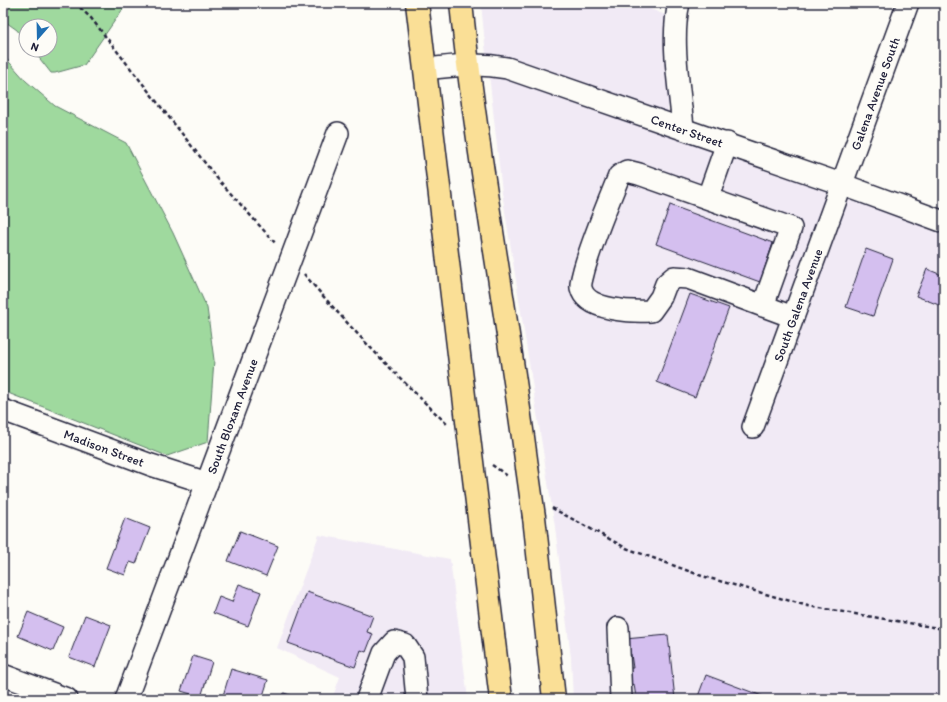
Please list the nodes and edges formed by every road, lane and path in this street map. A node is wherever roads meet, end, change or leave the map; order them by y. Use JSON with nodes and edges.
{"nodes":[{"id":1,"x":417,"y":3,"type":"edge"},
{"id":2,"x":461,"y":3,"type":"edge"},
{"id":3,"x":680,"y":3,"type":"edge"},
{"id":4,"x":908,"y":3,"type":"edge"},
{"id":5,"x":468,"y":64,"type":"junction"},
{"id":6,"x":425,"y":69,"type":"junction"},
{"id":7,"x":683,"y":128,"type":"junction"},
{"id":8,"x":338,"y":134,"type":"dead end"},
{"id":9,"x":727,"y":143,"type":"junction"},
{"id":10,"x":841,"y":184,"type":"junction"},
{"id":11,"x":708,"y":197,"type":"junction"},
{"id":12,"x":944,"y":222,"type":"edge"},
{"id":13,"x":763,"y":306,"type":"junction"},
{"id":14,"x":792,"y":317,"type":"junction"},
{"id":15,"x":3,"y":410,"type":"edge"},
{"id":16,"x":753,"y":427,"type":"dead end"},
{"id":17,"x":207,"y":483,"type":"junction"},
{"id":18,"x":618,"y":628,"type":"dead end"},
{"id":19,"x":3,"y":675,"type":"edge"},
{"id":20,"x":67,"y":699,"type":"edge"},
{"id":21,"x":126,"y":699,"type":"edge"},
{"id":22,"x":367,"y":699,"type":"edge"},
{"id":23,"x":417,"y":699,"type":"edge"},
{"id":24,"x":501,"y":699,"type":"edge"},
{"id":25,"x":554,"y":699,"type":"edge"},
{"id":26,"x":621,"y":699,"type":"edge"}],
"edges":[{"from":1,"to":6,"type":"highway"},
{"from":2,"to":5,"type":"highway"},
{"from":3,"to":7,"type":"street"},
{"from":4,"to":10,"type":"street","name":"Galena Avenue South"},
{"from":5,"to":6,"type":"street","name":"Center Street"},
{"from":5,"to":7,"type":"street","name":"Center Street"},
{"from":5,"to":25,"type":"highway","bridge":true},
{"from":6,"to":24,"type":"highway","bridge":true},
{"from":7,"to":9,"type":"street","name":"Center Street"},
{"from":8,"to":17,"type":"street","name":"South Bloxam Avenue"},
{"from":9,"to":10,"type":"street","name":"Center Street"},
{"from":9,"to":11,"type":"street"},
{"from":10,"to":12,"type":"street","name":"Center Street"},
{"from":10,"to":14,"type":"street","name":"South Galena Avenue"},
{"from":11,"to":13,"type":"street"},
{"from":11,"to":13,"type":"street"},
{"from":13,"to":14,"type":"street"},
{"from":14,"to":16,"type":"street","name":"South Galena Avenue"},
{"from":15,"to":17,"type":"street","name":"Madison Street"},
{"from":17,"to":21,"type":"street","name":"South Bloxam Avenue"},
{"from":18,"to":26,"type":"street"},
{"from":19,"to":20,"type":"street"},
{"from":22,"to":23,"type":"street"}]}
